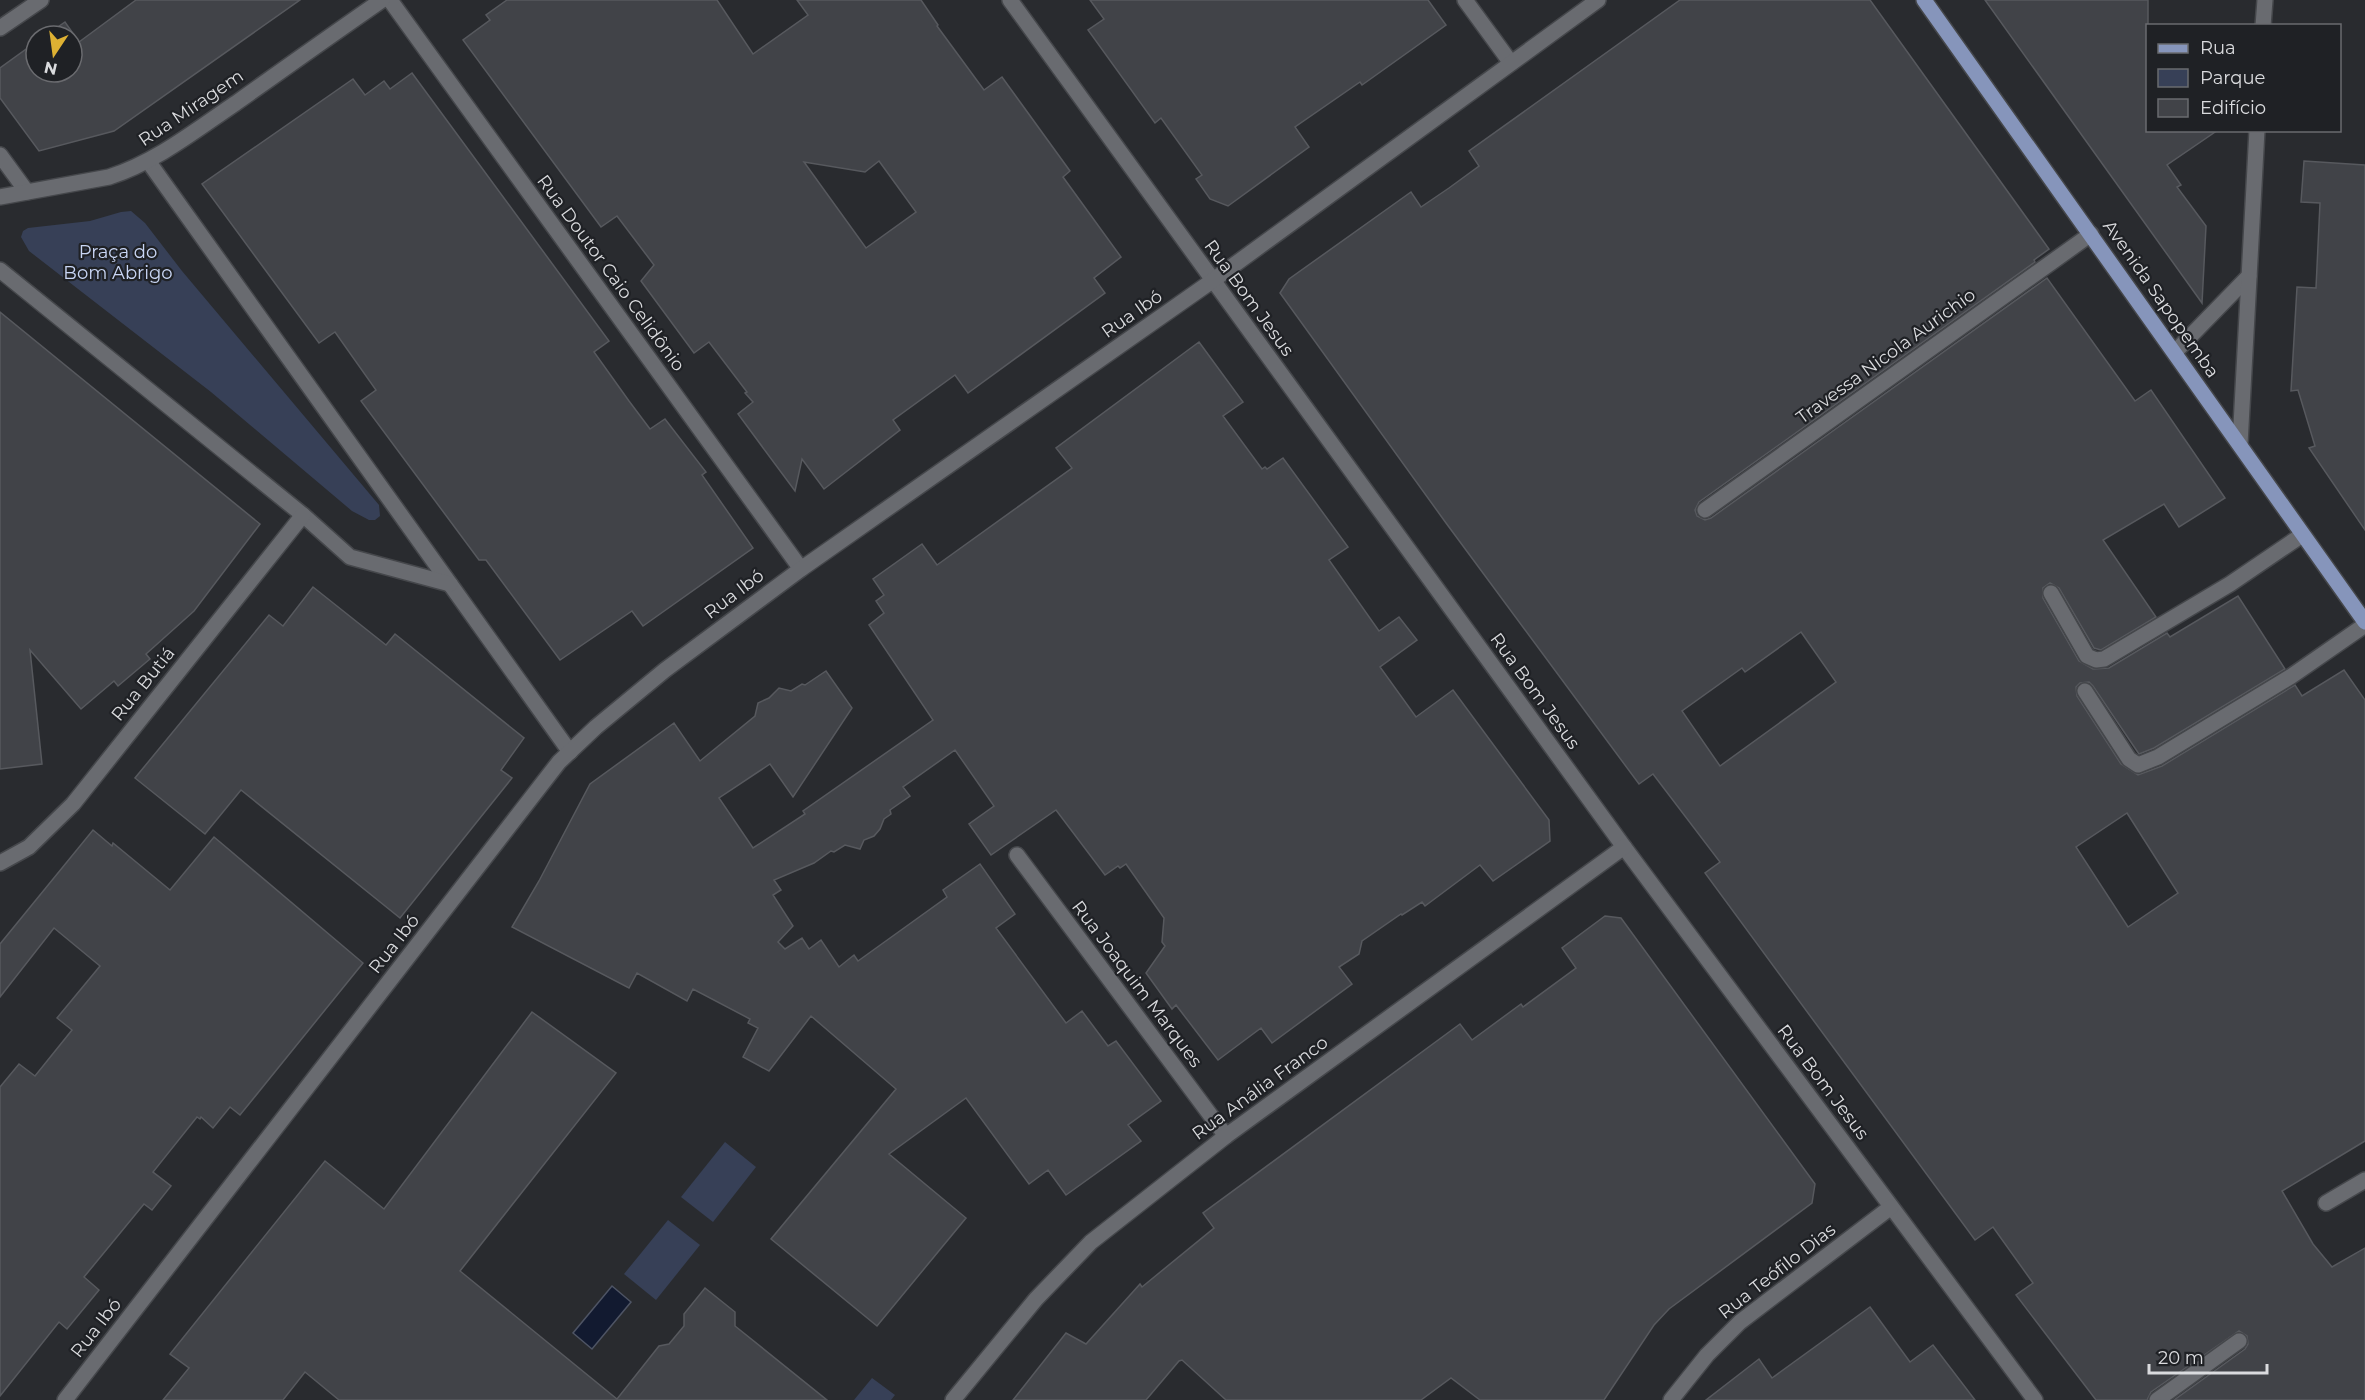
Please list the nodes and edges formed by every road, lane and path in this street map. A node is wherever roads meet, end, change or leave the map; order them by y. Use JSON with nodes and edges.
{"nodes":[{"id":1,"x":41,"y":0,"type":"edge"},
{"id":2,"x":382,"y":0,"type":"edge"},
{"id":3,"x":390,"y":0,"type":"edge"},
{"id":4,"x":1010,"y":0,"type":"edge"},
{"id":5,"x":1465,"y":0,"type":"edge"},
{"id":6,"x":1598,"y":0,"type":"edge"},
{"id":7,"x":1924,"y":0,"type":"edge"},
{"id":8,"x":2265,"y":0,"type":"edge"},
{"id":9,"x":2264,"y":24,"type":"edge"},
{"id":10,"x":0,"y":28,"type":"edge"},
{"id":11,"x":1511,"y":63,"type":"junction"},
{"id":12,"x":2258,"y":132,"type":"edge"},
{"id":13,"x":0,"y":155,"type":"edge"},
{"id":14,"x":148,"y":161,"type":"junction"},
{"id":15,"x":27,"y":192,"type":"junction"},
{"id":16,"x":0,"y":197,"type":"edge"},
{"id":17,"x":2091,"y":234,"type":"junction"},
{"id":18,"x":0,"y":270,"type":"edge"},
{"id":19,"x":2249,"y":276,"type":"junction"},
{"id":20,"x":1212,"y":281,"type":"junction"},
{"id":21,"x":2175,"y":352,"type":"junction"},
{"id":22,"x":2240,"y":444,"type":"junction"},
{"id":23,"x":1705,"y":510,"type":"dead end"},
{"id":24,"x":303,"y":516,"type":"junction"},
{"id":25,"x":2302,"y":536,"type":"junction"},
{"id":26,"x":801,"y":569,"type":"junction"},
{"id":27,"x":450,"y":584,"type":"junction"},
{"id":28,"x":2051,"y":593,"type":"dead end"},
{"id":29,"x":2365,"y":623,"type":"edge"},
{"id":30,"x":2085,"y":691,"type":"dead end"},
{"id":31,"x":570,"y":752,"type":"junction"},
{"id":32,"x":1624,"y":847,"type":"junction"},
{"id":33,"x":1017,"y":855,"type":"dead end"},
{"id":34,"x":0,"y":863,"type":"edge"},
{"id":35,"x":1226,"y":1137,"type":"junction"},
{"id":36,"x":2365,"y":1180,"type":"edge"},
{"id":37,"x":2326,"y":1203,"type":"dead end"},
{"id":38,"x":1891,"y":1207,"type":"junction"},
{"id":39,"x":2239,"y":1341,"type":"dead end"},
{"id":40,"x":65,"y":1400,"type":"edge"},
{"id":41,"x":953,"y":1400,"type":"edge"},
{"id":42,"x":1671,"y":1400,"type":"edge"},
{"id":43,"x":2035,"y":1400,"type":"edge"},
{"id":44,"x":2157,"y":1400,"type":"edge"}],
"edges":[{"from":1,"to":10,"type":"street"},
{"from":2,"to":14,"type":"street","name":"Rua Miragem"},
{"from":3,"to":26,"type":"street","name":"Rua Doutor Caio Celidônio"},
{"from":4,"to":20,"type":"street","name":"Rua Bom Jesus"},
{"from":5,"to":11,"type":"street"},
{"from":6,"to":11,"type":"street","name":"Rua Ibó"},
{"from":7,"to":17,"type":"main road","name":"Avenida Sapopemba"},
{"from":8,"to":9,"type":"street"},
{"from":11,"to":20,"type":"street","name":"Rua Ibó"},
{"from":12,"to":19,"type":"street"},
{"from":13,"to":15,"type":"street"},
{"from":14,"to":15,"type":"street","name":"Rua Miragem"},
{"from":14,"to":27,"type":"street"},
{"from":15,"to":16,"type":"street","name":"Rua Miragem"},
{"from":17,"to":21,"type":"main road","name":"Avenida Sapopemba"},
{"from":17,"to":23,"type":"street","name":"Travessa Nicola Aurichio"},
{"from":18,"to":24,"type":"street"},
{"from":19,"to":21,"type":"street"},
{"from":19,"to":22,"type":"street"},
{"from":20,"to":26,"type":"street","name":"Rua Ibó"},
{"from":20,"to":32,"type":"street","name":"Rua Bom Jesus"},
{"from":21,"to":22,"type":"main road","name":"Avenida Sapopemba"},
{"from":22,"to":25,"type":"main road","name":"Avenida Sapopemba"},
{"from":24,"to":27,"type":"street"},
{"from":24,"to":34,"type":"street","name":"Rua Butiá"},
{"from":25,"to":28,"type":"street"},
{"from":25,"to":29,"type":"main road","name":"Avenida Sapopemba"},
{"from":26,"to":31,"type":"street","name":"Rua Ibó"},
{"from":27,"to":31,"type":"street"},
{"from":29,"to":30,"type":"street"},
{"from":31,"to":40,"type":"street","name":"Rua Ibó"},
{"from":32,"to":35,"type":"street","name":"Rua Anália Franco"},
{"from":32,"to":38,"type":"street","name":"Rua Bom Jesus"},
{"from":33,"to":35,"type":"street","name":"Rua Joaquim Marques"},
{"from":35,"to":41,"type":"street","name":"Rua Anália Franco"},
{"from":36,"to":37,"type":"street"},
{"from":38,"to":42,"type":"street","name":"Rua Teófilo Dias"},
{"from":38,"to":43,"type":"street","name":"Rua Bom Jesus"},
{"from":39,"to":44,"type":"street"}]}
